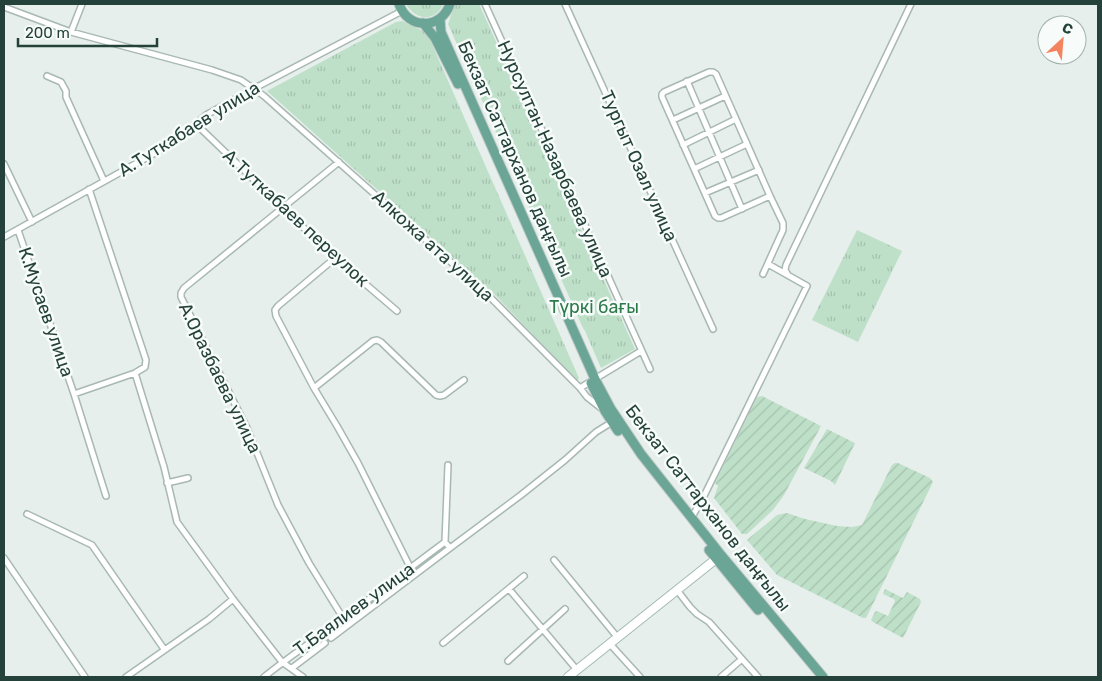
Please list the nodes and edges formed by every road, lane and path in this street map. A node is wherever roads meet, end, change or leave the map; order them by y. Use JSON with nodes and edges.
{"nodes":[{"id":1,"x":82,"y":4,"type":"edge"},
{"id":2,"x":450,"y":4,"type":"edge"},
{"id":3,"x":485,"y":4,"type":"edge"},
{"id":4,"x":566,"y":4,"type":"edge"},
{"id":5,"x":911,"y":4,"type":"edge"},
{"id":6,"x":4,"y":7,"type":"edge"},
{"id":7,"x":401,"y":7,"type":"edge"},
{"id":8,"x":440,"y":19,"type":"junction"},
{"id":9,"x":423,"y":23,"type":"junction"},
{"id":10,"x":71,"y":32,"type":"junction"},
{"id":11,"x":48,"y":76,"type":"dead end"},
{"id":12,"x":687,"y":81,"type":"junction"},
{"id":13,"x":253,"y":89,"type":"junction"},
{"id":14,"x":725,"y":96,"type":"junction"},
{"id":15,"x":698,"y":108,"type":"junction"},
{"id":16,"x":736,"y":119,"type":"junction"},
{"id":17,"x":672,"y":120,"type":"junction"},
{"id":18,"x":196,"y":124,"type":"junction"},
{"id":19,"x":709,"y":133,"type":"junction"},
{"id":20,"x":747,"y":144,"type":"junction"},
{"id":21,"x":683,"y":145,"type":"junction"},
{"id":22,"x":720,"y":158,"type":"junction"},
{"id":23,"x":339,"y":162,"type":"junction"},
{"id":24,"x":4,"y":164,"type":"edge"},
{"id":25,"x":694,"y":169,"type":"junction"},
{"id":26,"x":759,"y":170,"type":"junction"},
{"id":27,"x":104,"y":181,"type":"junction"},
{"id":28,"x":731,"y":182,"type":"junction"},
{"id":29,"x":89,"y":189,"type":"junction"},
{"id":30,"x":705,"y":193,"type":"junction"},
{"id":31,"x":770,"y":196,"type":"junction"},
{"id":32,"x":284,"y":208,"type":"junction"},
{"id":33,"x":742,"y":208,"type":"junction"},
{"id":34,"x":32,"y":222,"type":"junction"},
{"id":35,"x":18,"y":230,"type":"junction"},
{"id":36,"x":4,"y":237,"type":"edge"},
{"id":37,"x":335,"y":258,"type":"junction"},
{"id":38,"x":768,"y":264,"type":"junction"},
{"id":39,"x":763,"y":274,"type":"dead end"},
{"id":40,"x":788,"y":276,"type":"junction"},
{"id":41,"x":396,"y":311,"type":"dead end"},
{"id":42,"x":714,"y":328,"type":"dead end"},
{"id":43,"x":640,"y":351,"type":"junction"},
{"id":44,"x":650,"y":369,"type":"dead end"},
{"id":45,"x":135,"y":373,"type":"junction"},
{"id":46,"x":464,"y":380,"type":"dead end"},
{"id":47,"x":592,"y":380,"type":"junction"},
{"id":48,"x":314,"y":388,"type":"junction"},
{"id":49,"x":580,"y":388,"type":"junction"},
{"id":50,"x":74,"y":394,"type":"junction"},
{"id":51,"x":605,"y":412,"type":"junction"},
{"id":52,"x":612,"y":422,"type":"junction"},
{"id":53,"x":448,"y":465,"type":"dead end"},
{"id":54,"x":188,"y":478,"type":"dead end"},
{"id":55,"x":167,"y":483,"type":"junction"},
{"id":56,"x":106,"y":496,"type":"dead end"},
{"id":57,"x":27,"y":514,"type":"dead end"},
{"id":58,"x":692,"y":517,"type":"junction"},
{"id":59,"x":445,"y":542,"type":"junction"},
{"id":60,"x":450,"y":548,"type":"junction"},
{"id":61,"x":718,"y":557,"type":"junction"},
{"id":62,"x":4,"y":558,"type":"edge"},
{"id":63,"x":554,"y":560,"type":"dead end"},
{"id":64,"x":410,"y":567,"type":"junction"},
{"id":65,"x":524,"y":576,"type":"dead end"},
{"id":66,"x":509,"y":588,"type":"junction"},
{"id":67,"x":677,"y":590,"type":"junction"},
{"id":68,"x":233,"y":599,"type":"junction"},
{"id":69,"x":565,"y":609,"type":"dead end"},
{"id":70,"x":344,"y":618,"type":"junction"},
{"id":71,"x":543,"y":629,"type":"junction"},
{"id":72,"x":331,"y":638,"type":"dead end"},
{"id":73,"x":618,"y":638,"type":"junction"},
{"id":74,"x":325,"y":643,"type":"dead end"},
{"id":75,"x":443,"y":643,"type":"dead end"},
{"id":76,"x":610,"y":644,"type":"junction"},
{"id":77,"x":164,"y":649,"type":"junction"},
{"id":78,"x":742,"y":659,"type":"junction"},
{"id":79,"x":508,"y":661,"type":"dead end"},
{"id":80,"x":282,"y":662,"type":"junction"},
{"id":81,"x":292,"y":668,"type":"junction"},
{"id":82,"x":577,"y":670,"type":"junction"},
{"id":83,"x":85,"y":677,"type":"edge"},
{"id":84,"x":126,"y":677,"type":"edge"},
{"id":85,"x":264,"y":677,"type":"edge"},
{"id":86,"x":303,"y":677,"type":"edge"},
{"id":87,"x":568,"y":677,"type":"edge"},
{"id":88,"x":640,"y":677,"type":"edge"},
{"id":89,"x":723,"y":677,"type":"edge"},
{"id":90,"x":758,"y":677,"type":"edge"},
{"id":91,"x":816,"y":677,"type":"edge"},
{"id":92,"x":823,"y":677,"type":"edge"}],
"edges":[{"from":1,"to":10,"type":"street"},
{"from":2,"to":8,"type":"main road"},
{"from":3,"to":43,"type":"street","name":"Нурсултан Назарбаева улица"},
{"from":4,"to":42,"type":"street","name":"Тургыт Озал улица"},
{"from":5,"to":40,"type":"street"},
{"from":6,"to":10,"type":"street","name":"Алкожа ата улица"},
{"from":7,"to":9,"type":"main road"},
{"from":7,"to":13,"type":"street","name":"А.Туткабаев улица"},
{"from":8,"to":9,"type":"main road"},
{"from":8,"to":47,"type":"main road","name":"Бекзат Саттарханов даңғылы"},
{"from":9,"to":47,"type":"main road","name":"Бекзат Саттарханов даңғылы"},
{"from":10,"to":13,"type":"street","name":"Алкожа ата улица"},
{"from":11,"to":27,"type":"street"},
{"from":12,"to":14,"type":"street"},
{"from":12,"to":15,"type":"street"},
{"from":12,"to":17,"type":"street"},
{"from":13,"to":18,"type":"street","name":"А.Туткабаев улица"},
{"from":13,"to":23,"type":"street","name":"Алкожа ата улица"},
{"from":14,"to":15,"type":"street"},
{"from":14,"to":16,"type":"street"},
{"from":15,"to":17,"type":"street"},
{"from":15,"to":19,"type":"street"},
{"from":16,"to":19,"type":"street"},
{"from":16,"to":20,"type":"street"},
{"from":17,"to":21,"type":"street"},
{"from":18,"to":27,"type":"street","name":"А.Туткабаев улица"},
{"from":18,"to":32,"type":"street","name":"А.Туткабаев переулок"},
{"from":19,"to":21,"type":"street"},
{"from":19,"to":22,"type":"street"},
{"from":20,"to":22,"type":"street"},
{"from":20,"to":26,"type":"street"},
{"from":21,"to":25,"type":"street"},
{"from":22,"to":25,"type":"street"},
{"from":22,"to":28,"type":"street"},
{"from":23,"to":32,"type":"street","name":"А.Оразбаева улица"},
{"from":23,"to":49,"type":"street","name":"Алкожа ата улица"},
{"from":24,"to":34,"type":"street","name":"К.Мусаев улица"},
{"from":25,"to":30,"type":"street"},
{"from":26,"to":28,"type":"street"},
{"from":26,"to":31,"type":"street"},
{"from":27,"to":29,"type":"street","name":"А.Туткабаев улица"},
{"from":28,"to":30,"type":"street"},
{"from":28,"to":33,"type":"street"},
{"from":29,"to":34,"type":"street","name":"А.Туткабаев улица"},
{"from":29,"to":45,"type":"street"},
{"from":30,"to":33,"type":"street"},
{"from":31,"to":33,"type":"street"},
{"from":31,"to":38,"type":"street"},
{"from":32,"to":37,"type":"street","name":"А.Туткабаев переулок"},
{"from":32,"to":70,"type":"street","name":"А.Оразбаева улица"},
{"from":34,"to":35,"type":"street","name":"А.Туткабаев улица"},
{"from":35,"to":36,"type":"street","name":"А.Туткабаев улица"},
{"from":35,"to":50,"type":"street","name":"К.Мусаев улица"},
{"from":37,"to":41,"type":"street","name":"А.Туткабаев переулок"},
{"from":37,"to":48,"type":"street"},
{"from":38,"to":39,"type":"street"},
{"from":38,"to":40,"type":"street"},
{"from":40,"to":58,"type":"street"},
{"from":43,"to":44,"type":"street","name":"Нурсултан Назарбаева улица"},
{"from":43,"to":47,"type":"street"},
{"from":45,"to":50,"type":"street","name":"К.Мусаев улица"},
{"from":45,"to":55,"type":"street"},
{"from":46,"to":48,"type":"street"},
{"from":47,"to":49,"type":"street"},
{"from":47,"to":51,"type":"main road","name":"Бекзат Саттарханов даңғылы"},
{"from":47,"to":58,"type":"main road","name":"Бекзат Саттарханов даңғылы"},
{"from":48,"to":64,"type":"street"},
{"from":49,"to":51,"type":"street","name":"Алкожа ата улица"},
{"from":50,"to":56,"type":"street","name":"К.Мусаев улица"},
{"from":51,"to":52,"type":"main road","name":"Бекзат Саттарханов даңғылы"},
{"from":52,"to":60,"type":"street","name":"Т.Баялиев улица"},
{"from":52,"to":61,"type":"main road","name":"Бекзат Саттарханов даңғылы"},
{"from":53,"to":59,"type":"street"},
{"from":54,"to":55,"type":"street"},
{"from":55,"to":68,"type":"street"},
{"from":57,"to":77,"type":"street"},
{"from":58,"to":61,"type":"main road","name":"Бекзат Саттарханов даңғылы"},
{"from":59,"to":60,"type":"street"},
{"from":59,"to":64,"type":"street","name":"Т.Баялиев улица"},
{"from":60,"to":72,"type":"street","name":"Т.Баялиев улица"},
{"from":61,"to":67,"type":"main road"},
{"from":61,"to":91,"type":"main road","name":"Бекзат Саттарханов даңғылы"},
{"from":61,"to":92,"type":"main road","name":"Бекзат Саттарханов даңғылы"},
{"from":62,"to":83,"type":"street"},
{"from":63,"to":73,"type":"street"},
{"from":64,"to":70,"type":"street","name":"Т.Баялиев улица"},
{"from":65,"to":66,"type":"street"},
{"from":66,"to":71,"type":"street"},
{"from":66,"to":75,"type":"street"},
{"from":67,"to":73,"type":"main road"},
{"from":67,"to":78,"type":"street"},
{"from":68,"to":77,"type":"street"},
{"from":68,"to":80,"type":"street"},
{"from":69,"to":71,"type":"street"},
{"from":70,"to":80,"type":"street","name":"Т.Баялиев улица"},
{"from":71,"to":79,"type":"street"},
{"from":71,"to":82,"type":"street"},
{"from":73,"to":76,"type":"main road"},
{"from":74,"to":81,"type":"street","name":"Т.Баялиев улица"},
{"from":76,"to":82,"type":"main road"},
{"from":76,"to":88,"type":"street"},
{"from":77,"to":84,"type":"street"},
{"from":78,"to":89,"type":"street"},
{"from":78,"to":90,"type":"street"},
{"from":80,"to":81,"type":"street"},
{"from":80,"to":85,"type":"street","name":"Т.Баялиев улица"},
{"from":81,"to":86,"type":"street"},
{"from":82,"to":87,"type":"main road"}]}
